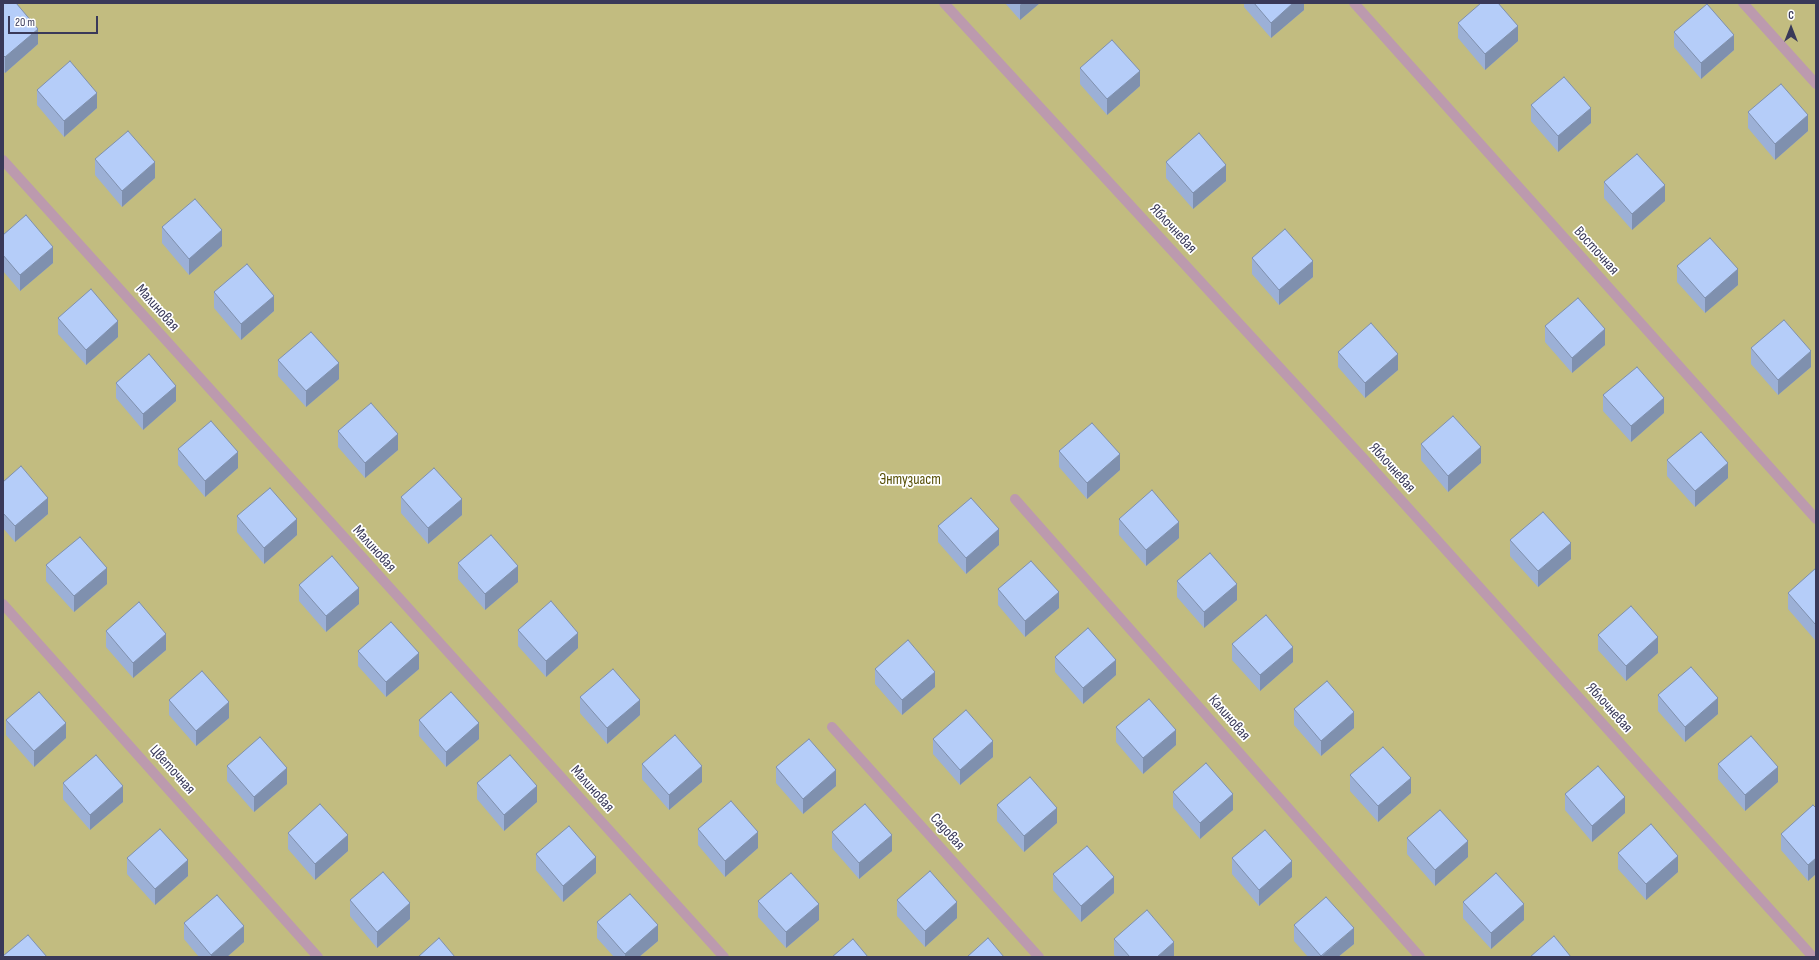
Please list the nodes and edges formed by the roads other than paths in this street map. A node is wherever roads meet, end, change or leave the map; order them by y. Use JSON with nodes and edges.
{"nodes":[{"id":1,"x":944,"y":3,"type":"edge"},
{"id":2,"x":1354,"y":3,"type":"edge"},
{"id":3,"x":1743,"y":3,"type":"edge"},
{"id":4,"x":1816,"y":84,"type":"edge"},
{"id":5,"x":3,"y":160,"type":"edge"},
{"id":6,"x":1015,"y":499,"type":"dead end"},
{"id":7,"x":1816,"y":519,"type":"edge"},
{"id":8,"x":3,"y":604,"type":"edge"},
{"id":9,"x":832,"y":727,"type":"dead end"},
{"id":10,"x":318,"y":957,"type":"edge"},
{"id":11,"x":724,"y":957,"type":"edge"},
{"id":12,"x":1039,"y":957,"type":"edge"},
{"id":13,"x":1420,"y":957,"type":"edge"},
{"id":14,"x":1813,"y":957,"type":"edge"}],
"edges":[{"from":1,"to":14,"type":"street","name":"Яблочневая"},
{"from":2,"to":7,"type":"street","name":"Восточная"},
{"from":3,"to":4,"type":"street"},
{"from":5,"to":11,"type":"street","name":"Малиновая"},
{"from":6,"to":13,"type":"street","name":"Калиновая"},
{"from":8,"to":10,"type":"street","name":"Цветочная"},
{"from":9,"to":12,"type":"street","name":"Садовая"}]}
